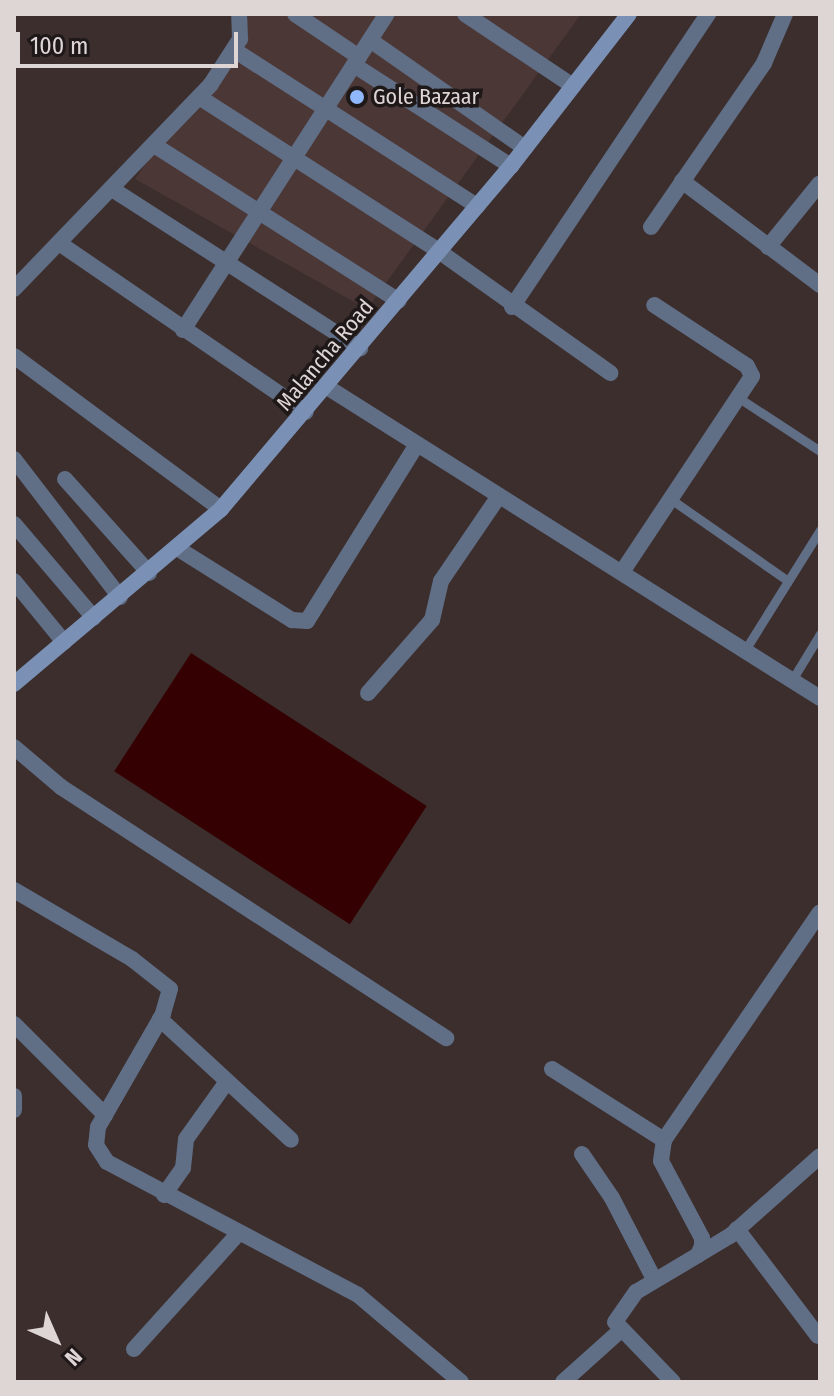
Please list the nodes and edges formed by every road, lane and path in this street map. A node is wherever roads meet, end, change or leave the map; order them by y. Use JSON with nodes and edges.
{"nodes":[{"id":1,"x":239,"y":14,"type":"edge"},
{"id":2,"x":295,"y":14,"type":"edge"},
{"id":3,"x":387,"y":14,"type":"edge"},
{"id":4,"x":465,"y":14,"type":"edge"},
{"id":5,"x":629,"y":14,"type":"edge"},
{"id":6,"x":708,"y":14,"type":"edge"},
{"id":7,"x":785,"y":14,"type":"edge"},
{"id":8,"x":370,"y":40,"type":"junction"},
{"id":9,"x":234,"y":50,"type":"junction"},
{"id":10,"x":356,"y":61,"type":"junction"},
{"id":11,"x":573,"y":86,"type":"junction"},
{"id":12,"x":199,"y":97,"type":"junction"},
{"id":13,"x":326,"y":108,"type":"junction"},
{"id":14,"x":154,"y":145,"type":"junction"},
{"id":15,"x":525,"y":148,"type":"junction"},
{"id":16,"x":293,"y":158,"type":"junction"},
{"id":17,"x":511,"y":166,"type":"junction"},
{"id":18,"x":682,"y":181,"type":"junction"},
{"id":19,"x":820,"y":183,"type":"edge"},
{"id":20,"x":112,"y":189,"type":"junction"},
{"id":21,"x":477,"y":206,"type":"junction"},
{"id":22,"x":258,"y":213,"type":"junction"},
{"id":23,"x":651,"y":227,"type":"dead end"},
{"id":24,"x":59,"y":243,"type":"junction"},
{"id":25,"x":768,"y":247,"type":"junction"},
{"id":26,"x":440,"y":252,"type":"junction"},
{"id":27,"x":226,"y":263,"type":"junction"},
{"id":28,"x":820,"y":285,"type":"edge"},
{"id":29,"x":14,"y":289,"type":"edge"},
{"id":30,"x":399,"y":301,"type":"junction"},
{"id":31,"x":654,"y":305,"type":"dead end"},
{"id":32,"x":512,"y":307,"type":"junction"},
{"id":33,"x":183,"y":330,"type":"junction"},
{"id":34,"x":360,"y":348,"type":"junction"},
{"id":35,"x":14,"y":356,"type":"edge"},
{"id":36,"x":610,"y":373,"type":"dead end"},
{"id":37,"x":327,"y":387,"type":"junction"},
{"id":38,"x":739,"y":398,"type":"junction"},
{"id":39,"x":306,"y":412,"type":"junction"},
{"id":40,"x":417,"y":444,"type":"junction"},
{"id":41,"x":820,"y":451,"type":"edge"},
{"id":42,"x":14,"y":459,"type":"edge"},
{"id":43,"x":65,"y":479,"type":"dead end"},
{"id":44,"x":499,"y":496,"type":"junction"},
{"id":45,"x":672,"y":500,"type":"junction"},
{"id":46,"x":221,"y":509,"type":"junction"},
{"id":47,"x":14,"y":524,"type":"edge"},
{"id":48,"x":820,"y":530,"type":"edge"},
{"id":49,"x":177,"y":548,"type":"junction"},
{"id":50,"x":622,"y":572,"type":"junction"},
{"id":51,"x":149,"y":573,"type":"junction"},
{"id":52,"x":14,"y":581,"type":"edge"},
{"id":53,"x":788,"y":581,"type":"junction"},
{"id":54,"x":120,"y":597,"type":"junction"},
{"id":55,"x":94,"y":618,"type":"junction"},
{"id":56,"x":820,"y":634,"type":"edge"},
{"id":57,"x":64,"y":642,"type":"junction"},
{"id":58,"x":745,"y":650,"type":"junction"},
{"id":59,"x":792,"y":680,"type":"junction"},
{"id":60,"x":14,"y":684,"type":"edge"},
{"id":61,"x":368,"y":693,"type":"dead end"},
{"id":62,"x":820,"y":698,"type":"edge"},
{"id":63,"x":14,"y":747,"type":"edge"},
{"id":64,"x":14,"y":890,"type":"edge"},
{"id":65,"x":820,"y":912,"type":"edge"},
{"id":66,"x":160,"y":1019,"type":"junction"},
{"id":67,"x":14,"y":1024,"type":"edge"},
{"id":68,"x":446,"y":1038,"type":"dead end"},
{"id":69,"x":552,"y":1069,"type":"dead end"},
{"id":70,"x":226,"y":1083,"type":"junction"},
{"id":71,"x":14,"y":1096,"type":"edge"},
{"id":72,"x":14,"y":1110,"type":"edge"},
{"id":73,"x":105,"y":1115,"type":"junction"},
{"id":74,"x":291,"y":1140,"type":"dead end"},
{"id":75,"x":664,"y":1140,"type":"junction"},
{"id":76,"x":582,"y":1154,"type":"dead end"},
{"id":77,"x":820,"y":1156,"type":"edge"},
{"id":78,"x":164,"y":1195,"type":"junction"},
{"id":79,"x":737,"y":1229,"type":"junction"},
{"id":80,"x":238,"y":1234,"type":"junction"},
{"id":81,"x":698,"y":1255,"type":"junction"},
{"id":82,"x":654,"y":1279,"type":"junction"},
{"id":83,"x":621,"y":1330,"type":"junction"},
{"id":84,"x":818,"y":1336,"type":"dead end"},
{"id":85,"x":134,"y":1349,"type":"dead end"},
{"id":86,"x":461,"y":1382,"type":"edge"},
{"id":87,"x":563,"y":1382,"type":"edge"},
{"id":88,"x":673,"y":1382,"type":"edge"}],
"edges":[{"from":1,"to":9,"type":"street"},
{"from":2,"to":10,"type":"street"},
{"from":3,"to":8,"type":"street"},
{"from":4,"to":11,"type":"street"},
{"from":5,"to":11,"type":"main road","name":"Malancha Road"},
{"from":6,"to":32,"type":"street"},
{"from":7,"to":18,"type":"street"},
{"from":8,"to":10,"type":"street"},
{"from":8,"to":15,"type":"street"},
{"from":9,"to":12,"type":"street"},
{"from":9,"to":13,"type":"street"},
{"from":10,"to":13,"type":"street"},
{"from":10,"to":17,"type":"street"},
{"from":11,"to":15,"type":"main road","name":"Malancha Road"},
{"from":12,"to":14,"type":"street"},
{"from":12,"to":16,"type":"street"},
{"from":13,"to":16,"type":"street"},
{"from":13,"to":21,"type":"street"},
{"from":14,"to":20,"type":"street"},
{"from":14,"to":22,"type":"street"},
{"from":15,"to":17,"type":"main road","name":"Malancha Road"},
{"from":16,"to":22,"type":"street"},
{"from":16,"to":26,"type":"street"},
{"from":17,"to":21,"type":"main road","name":"Malancha Road"},
{"from":18,"to":23,"type":"street"},
{"from":18,"to":25,"type":"street"},
{"from":19,"to":25,"type":"street"},
{"from":20,"to":24,"type":"street"},
{"from":20,"to":27,"type":"street"},
{"from":21,"to":26,"type":"main road","name":"Malancha Road"},
{"from":22,"to":27,"type":"street"},
{"from":22,"to":30,"type":"street"},
{"from":24,"to":29,"type":"street"},
{"from":24,"to":33,"type":"street"},
{"from":25,"to":28,"type":"street"},
{"from":26,"to":30,"type":"main road","name":"Malancha Road"},
{"from":26,"to":32,"type":"street"},
{"from":27,"to":33,"type":"street"},
{"from":27,"to":34,"type":"street"},
{"from":30,"to":34,"type":"main road","name":"Malancha Road"},
{"from":31,"to":38,"type":"street"},
{"from":32,"to":36,"type":"street"},
{"from":33,"to":39,"type":"street"},
{"from":34,"to":37,"type":"main road","name":"Malancha Road"},
{"from":35,"to":46,"type":"street"},
{"from":37,"to":39,"type":"main road","name":"Malancha Road"},
{"from":37,"to":40,"type":"street"},
{"from":38,"to":41,"type":"lane"},
{"from":38,"to":45,"type":"street"},
{"from":39,"to":46,"type":"main road","name":"Malancha Road"},
{"from":40,"to":44,"type":"street"},
{"from":40,"to":49,"type":"street"},
{"from":42,"to":54,"type":"street"},
{"from":43,"to":51,"type":"street"},
{"from":44,"to":50,"type":"street"},
{"from":44,"to":61,"type":"street"},
{"from":45,"to":50,"type":"street"},
{"from":45,"to":53,"type":"lane"},
{"from":46,"to":49,"type":"main road","name":"Malancha Road"},
{"from":47,"to":55,"type":"street"},
{"from":48,"to":53,"type":"lane"},
{"from":49,"to":51,"type":"main road","name":"Malancha Road"},
{"from":50,"to":58,"type":"street"},
{"from":51,"to":54,"type":"main road","name":"Malancha Road"},
{"from":52,"to":57,"type":"street"},
{"from":53,"to":58,"type":"lane"},
{"from":54,"to":55,"type":"main road","name":"Malancha Road"},
{"from":55,"to":57,"type":"main road","name":"Malancha Road"},
{"from":56,"to":59,"type":"lane"},
{"from":57,"to":60,"type":"main road","name":"Malancha Road"},
{"from":58,"to":59,"type":"street"},
{"from":59,"to":62,"type":"street"},
{"from":63,"to":68,"type":"street"},
{"from":64,"to":66,"type":"street"},
{"from":65,"to":75,"type":"street"},
{"from":66,"to":70,"type":"street"},
{"from":66,"to":73,"type":"street"},
{"from":67,"to":73,"type":"street"},
{"from":69,"to":75,"type":"street"},
{"from":70,"to":74,"type":"street"},
{"from":70,"to":78,"type":"street"},
{"from":71,"to":72,"type":"street"},
{"from":73,"to":78,"type":"street"},
{"from":75,"to":81,"type":"street"},
{"from":76,"to":82,"type":"street"},
{"from":77,"to":79,"type":"street"},
{"from":78,"to":80,"type":"street"},
{"from":79,"to":81,"type":"street"},
{"from":79,"to":84,"type":"street"},
{"from":80,"to":85,"type":"street"},
{"from":80,"to":86,"type":"street"},
{"from":81,"to":82,"type":"street"},
{"from":82,"to":83,"type":"street"},
{"from":83,"to":87,"type":"street"},
{"from":83,"to":88,"type":"street"}]}
